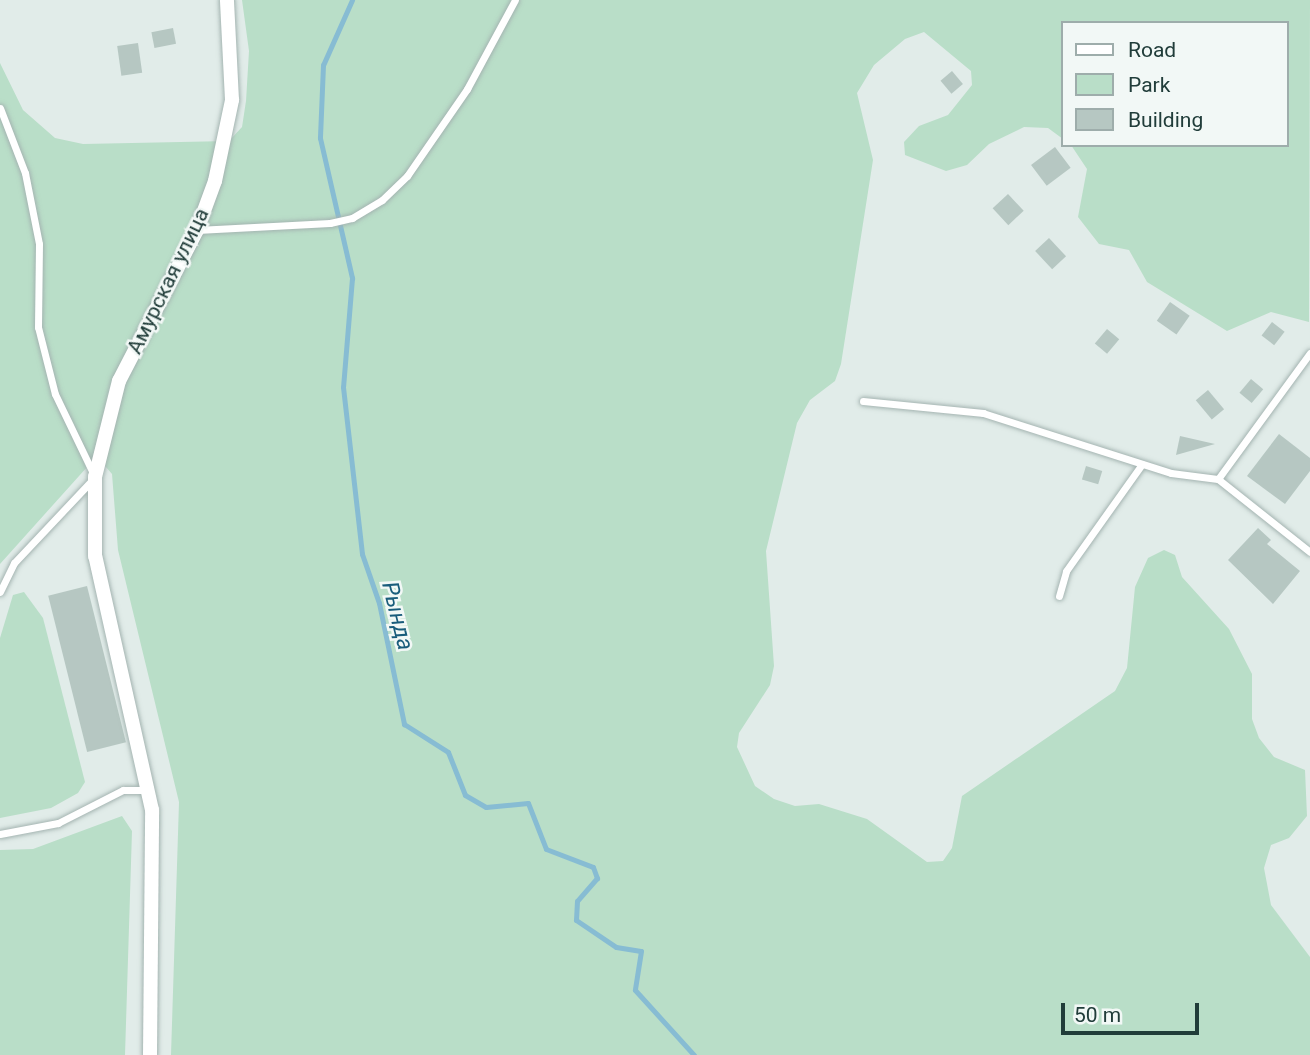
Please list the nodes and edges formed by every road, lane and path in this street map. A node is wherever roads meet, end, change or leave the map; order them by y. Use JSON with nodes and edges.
{"nodes":[{"id":1,"x":228,"y":0,"type":"edge"},
{"id":2,"x":515,"y":0,"type":"edge"},
{"id":3,"x":0,"y":108,"type":"edge"},
{"id":4,"x":197,"y":230,"type":"junction"},
{"id":5,"x":1310,"y":353,"type":"edge"},
{"id":6,"x":863,"y":401,"type":"dead end"},
{"id":7,"x":1142,"y":464,"type":"junction"},
{"id":8,"x":95,"y":477,"type":"junction"},
{"id":9,"x":1218,"y":479,"type":"junction"},
{"id":10,"x":1310,"y":552,"type":"edge"},
{"id":11,"x":0,"y":592,"type":"edge"},
{"id":12,"x":1059,"y":596,"type":"dead end"},
{"id":13,"x":150,"y":790,"type":"junction"},
{"id":14,"x":0,"y":834,"type":"edge"},
{"id":15,"x":150,"y":1055,"type":"edge"}],
"edges":[{"from":1,"to":4,"type":"street","name":"Амурская улица"},
{"from":2,"to":4,"type":"lane"},
{"from":3,"to":8,"type":"lane"},
{"from":4,"to":8,"type":"street","name":"Амурская улица"},
{"from":5,"to":9,"type":"lane"},
{"from":6,"to":7,"type":"lane"},
{"from":7,"to":9,"type":"lane"},
{"from":7,"to":12,"type":"lane"},
{"from":8,"to":11,"type":"lane"},
{"from":8,"to":13,"type":"street","name":"Амурская улица"},
{"from":9,"to":10,"type":"lane"},
{"from":13,"to":14,"type":"lane"},
{"from":13,"to":15,"type":"street","name":"Амурская улица"}]}
